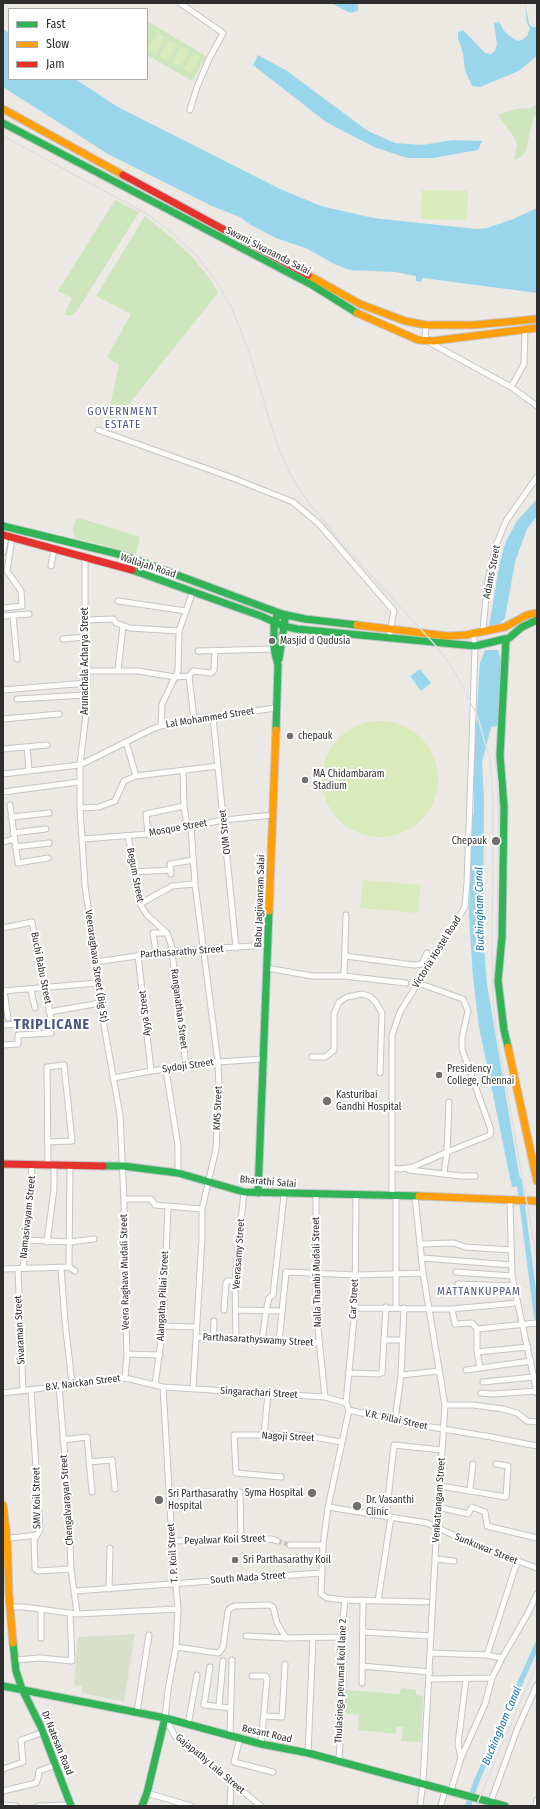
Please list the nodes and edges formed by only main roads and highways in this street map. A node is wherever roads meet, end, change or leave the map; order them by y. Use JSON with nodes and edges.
{"nodes":[{"id":1,"x":3,"y":109,"type":"edge"},
{"id":2,"x":3,"y":123,"type":"edge"},
{"id":3,"x":241,"y":239,"type":"junction"},
{"id":4,"x":236,"y":246,"type":"junction"},
{"id":5,"x":537,"y":319,"type":"edge"},
{"id":6,"x":537,"y":328,"type":"edge"},
{"id":7,"x":3,"y":526,"type":"edge"},
{"id":8,"x":7,"y":536,"type":"edge"},
{"id":9,"x":537,"y":613,"type":"edge"},
{"id":10,"x":282,"y":614,"type":"junction"},
{"id":11,"x":537,"y":620,"type":"edge"},
{"id":12,"x":274,"y":623,"type":"junction"},
{"id":13,"x":284,"y":626,"type":"junction"},
{"id":14,"x":504,"y":640,"type":"junction"},
{"id":15,"x":278,"y":665,"type":"junction"},
{"id":16,"x":3,"y":1164,"type":"edge"},
{"id":17,"x":537,"y":1181,"type":"edge"},
{"id":18,"x":258,"y":1193,"type":"junction"},
{"id":19,"x":535,"y":1198,"type":"edge"},
{"id":20,"x":3,"y":1505,"type":"edge"},
{"id":21,"x":5,"y":1538,"type":"edge"},
{"id":22,"x":3,"y":1686,"type":"edge"},
{"id":23,"x":22,"y":1689,"type":"junction"},
{"id":24,"x":165,"y":1718,"type":"junction"},
{"id":25,"x":491,"y":1802,"type":"edge"},
{"id":26,"x":71,"y":1806,"type":"edge"},
{"id":27,"x":142,"y":1806,"type":"edge"},
{"id":28,"x":505,"y":1806,"type":"edge"}],
"edges":[{"from":1,"to":3,"type":"main road","name":"Swami Sivananda Salai"},
{"from":2,"to":4,"type":"main road","name":"Swami Sivananda Salai"},
{"from":3,"to":4,"type":"main road"},
{"from":3,"to":5,"type":"main road","name":"Swami Sivananda Salai"},
{"from":4,"to":6,"type":"main road","name":"Swami Sivananda Salai"},
{"from":7,"to":10,"type":"main road","name":"Wallajah Road"},
{"from":8,"to":12,"type":"main road","name":"Wallajah Road"},
{"from":9,"to":10,"type":"main road","name":"Wallajah Road"},
{"from":10,"to":12,"type":"main road"},
{"from":10,"to":13,"type":"main road"},
{"from":11,"to":14,"type":"main road"},
{"from":12,"to":13,"type":"main road","name":"Wallajah Road"},
{"from":12,"to":15,"type":"main road","name":"Babu Jagjivanram Salai"},
{"from":13,"to":14,"type":"main road","name":"Wallajah Road"},
{"from":13,"to":15,"type":"main road"},
{"from":14,"to":17,"type":"main road"},
{"from":15,"to":18,"type":"main road","name":"Babu Jagjivanram Salai"},
{"from":16,"to":18,"type":"main road","name":"Bharathi Salai"},
{"from":18,"to":19,"type":"main road","name":"Bharathi Salai"},
{"from":20,"to":21,"type":"main road","name":"Dr Natesan Road"},
{"from":21,"to":23,"type":"main road","name":"Dr Natesan Road"},
{"from":22,"to":23,"type":"main road","name":"Besant Road"},
{"from":23,"to":24,"type":"main road","name":"Besant Road"},
{"from":23,"to":26,"type":"main road","name":"Dr Natesan Road"},
{"from":24,"to":25,"type":"main road","name":"Besant Road"},
{"from":24,"to":27,"type":"main road"},
{"from":25,"to":28,"type":"main road","name":"Besant Road"}]}
